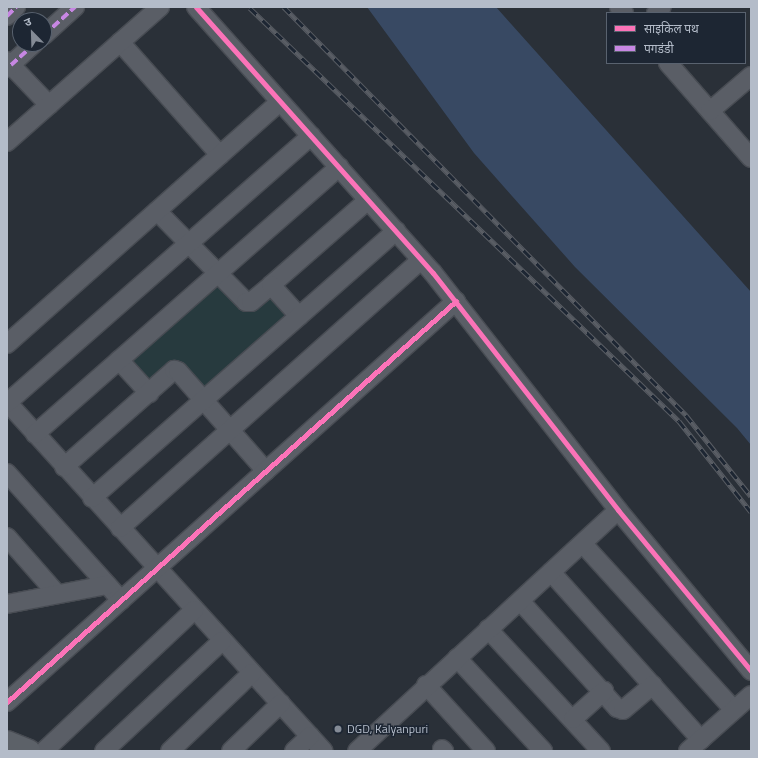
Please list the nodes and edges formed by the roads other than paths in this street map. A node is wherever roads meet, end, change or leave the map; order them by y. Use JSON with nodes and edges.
{"nodes":[{"id":1,"x":16,"y":7,"type":"edge"},
{"id":2,"x":75,"y":7,"type":"edge"},
{"id":3,"x":160,"y":7,"type":"edge"},
{"id":4,"x":196,"y":7,"type":"edge"},
{"id":5,"x":7,"y":16,"type":"edge"},
{"id":6,"x":52,"y":28,"type":"edge"},
{"id":7,"x":120,"y":42,"type":"junction"},
{"id":8,"x":24,"y":52,"type":"edge"},
{"id":9,"x":669,"y":64,"type":"edge"},
{"id":10,"x":8,"y":65,"type":"edge"},
{"id":11,"x":751,"y":76,"type":"edge"},
{"id":12,"x":280,"y":102,"type":"junction"},
{"id":13,"x":49,"y":105,"type":"junction"},
{"id":14,"x":710,"y":111,"type":"junction"},
{"id":15,"x":312,"y":136,"type":"junction"},
{"id":16,"x":7,"y":142,"type":"edge"},
{"id":17,"x":220,"y":155,"type":"junction"},
{"id":18,"x":751,"y":158,"type":"edge"},
{"id":19,"x":339,"y":167,"type":"junction"},
{"id":20,"x":368,"y":200,"type":"junction"},
{"id":21,"x":157,"y":211,"type":"junction"},
{"id":22,"x":396,"y":231,"type":"junction"},
{"id":23,"x":190,"y":243,"type":"junction"},
{"id":24,"x":421,"y":260,"type":"junction"},
{"id":25,"x":218,"y":274,"type":"junction"},
{"id":26,"x":271,"y":285,"type":"junction"},
{"id":27,"x":456,"y":302,"type":"junction"},
{"id":28,"x":298,"y":316,"type":"junction"},
{"id":29,"x":7,"y":344,"type":"edge"},
{"id":30,"x":119,"y":360,"type":"junction"},
{"id":31,"x":149,"y":393,"type":"junction"},
{"id":32,"x":203,"y":400,"type":"junction"},
{"id":33,"x":7,"y":402,"type":"edge"},
{"id":34,"x":230,"y":430,"type":"junction"},
{"id":35,"x":35,"y":434,"type":"junction"},
{"id":36,"x":64,"y":467,"type":"junction"},
{"id":37,"x":266,"y":471,"type":"junction"},
{"id":38,"x":7,"y":473,"type":"edge"},
{"id":39,"x":92,"y":498,"type":"junction"},
{"id":40,"x":618,"y":510,"type":"junction"},
{"id":41,"x":120,"y":528,"type":"junction"},
{"id":42,"x":7,"y":537,"type":"edge"},
{"id":43,"x":582,"y":544,"type":"junction"},
{"id":44,"x":156,"y":569,"type":"junction"},
{"id":45,"x":551,"y":572,"type":"junction"},
{"id":46,"x":107,"y":585,"type":"junction"},
{"id":47,"x":57,"y":594,"type":"junction"},
{"id":48,"x":121,"y":600,"type":"junction"},
{"id":49,"x":521,"y":602,"type":"junction"},
{"id":50,"x":8,"y":603,"type":"edge"},
{"id":51,"x":194,"y":610,"type":"junction"},
{"id":52,"x":488,"y":629,"type":"junction"},
{"id":53,"x":222,"y":641,"type":"junction"},
{"id":54,"x":457,"y":658,"type":"junction"},
{"id":55,"x":751,"y":672,"type":"edge"},
{"id":56,"x":252,"y":673,"type":"junction"},
{"id":57,"x":426,"y":685,"type":"junction"},
{"id":58,"x":653,"y":685,"type":"junction"},
{"id":59,"x":604,"y":691,"type":"junction"},
{"id":60,"x":751,"y":695,"type":"edge"},
{"id":61,"x":7,"y":702,"type":"edge"},
{"id":62,"x":281,"y":703,"type":"junction"},
{"id":63,"x":734,"y":710,"type":"junction"},
{"id":64,"x":573,"y":719,"type":"junction"},
{"id":65,"x":310,"y":736,"type":"junction"},
{"id":66,"x":7,"y":742,"type":"edge"},
{"id":67,"x":694,"y":745,"type":"edge"},
{"id":68,"x":29,"y":751,"type":"edge"},
{"id":69,"x":44,"y":751,"type":"edge"},
{"id":70,"x":104,"y":751,"type":"edge"},
{"id":71,"x":170,"y":751,"type":"edge"},
{"id":72,"x":231,"y":751,"type":"edge"},
{"id":73,"x":294,"y":751,"type":"edge"},
{"id":74,"x":323,"y":751,"type":"edge"},
{"id":75,"x":357,"y":751,"type":"edge"},
{"id":76,"x":486,"y":751,"type":"edge"},
{"id":77,"x":543,"y":751,"type":"edge"},
{"id":78,"x":601,"y":751,"type":"edge"}],
"edges":[{"from":1,"to":5,"type":"street"},
{"from":2,"to":6,"type":"street"},
{"from":3,"to":7,"type":"street"},
{"from":4,"to":12,"type":"street"},
{"from":7,"to":13,"type":"street"},
{"from":7,"to":17,"type":"street"},
{"from":8,"to":10,"type":"street"},
{"from":9,"to":14,"type":"street"},
{"from":10,"to":13,"type":"street"},
{"from":11,"to":14,"type":"street"},
{"from":12,"to":15,"type":"street"},
{"from":12,"to":17,"type":"street"},
{"from":13,"to":16,"type":"street"},
{"from":14,"to":18,"type":"street"},
{"from":15,"to":19,"type":"street"},
{"from":15,"to":23,"type":"street"},
{"from":17,"to":21,"type":"street"},
{"from":19,"to":20,"type":"street"},
{"from":19,"to":25,"type":"street"},
{"from":20,"to":22,"type":"street"},
{"from":20,"to":26,"type":"street"},
{"from":21,"to":23,"type":"street"},
{"from":21,"to":29,"type":"street"},
{"from":22,"to":24,"type":"street"},
{"from":22,"to":28,"type":"street"},
{"from":23,"to":25,"type":"street"},
{"from":23,"to":33,"type":"street"},
{"from":24,"to":27,"type":"street"},
{"from":24,"to":34,"type":"street"},
{"from":25,"to":26,"type":"street"},
{"from":25,"to":30,"type":"street"},
{"from":26,"to":28,"type":"street"},
{"from":27,"to":37,"type":"street"},
{"from":27,"to":40,"type":"street"},
{"from":28,"to":32,"type":"street"},
{"from":30,"to":31,"type":"street"},
{"from":30,"to":35,"type":"street"},
{"from":31,"to":32,"type":"street"},
{"from":31,"to":36,"type":"street"},
{"from":32,"to":34,"type":"street"},
{"from":32,"to":39,"type":"street"},
{"from":33,"to":35,"type":"street"},
{"from":34,"to":37,"type":"street"},
{"from":34,"to":41,"type":"street"},
{"from":35,"to":36,"type":"street"},
{"from":36,"to":39,"type":"street"},
{"from":37,"to":44,"type":"street"},
{"from":38,"to":46,"type":"street"},
{"from":39,"to":41,"type":"street"},
{"from":40,"to":43,"type":"street"},
{"from":40,"to":55,"type":"street"},
{"from":41,"to":44,"type":"street"},
{"from":42,"to":47,"type":"street"},
{"from":43,"to":45,"type":"street"},
{"from":43,"to":63,"type":"street"},
{"from":44,"to":48,"type":"street"},
{"from":44,"to":51,"type":"street"},
{"from":45,"to":49,"type":"street"},
{"from":45,"to":58,"type":"street"},
{"from":46,"to":47,"type":"street"},
{"from":46,"to":48,"type":"street"},
{"from":47,"to":50,"type":"street"},
{"from":48,"to":61,"type":"street"},
{"from":49,"to":52,"type":"street"},
{"from":49,"to":59,"type":"street"},
{"from":51,"to":53,"type":"street"},
{"from":51,"to":69,"type":"street"},
{"from":52,"to":54,"type":"street"},
{"from":52,"to":64,"type":"street"},
{"from":53,"to":56,"type":"street"},
{"from":53,"to":70,"type":"street"},
{"from":54,"to":57,"type":"street"},
{"from":54,"to":77,"type":"street"},
{"from":56,"to":62,"type":"street"},
{"from":56,"to":71,"type":"street"},
{"from":57,"to":75,"type":"street"},
{"from":57,"to":76,"type":"street"},
{"from":58,"to":59,"type":"street"},
{"from":58,"to":67,"type":"street"},
{"from":59,"to":64,"type":"street"},
{"from":60,"to":63,"type":"street"},
{"from":62,"to":65,"type":"street"},
{"from":62,"to":72,"type":"street"},
{"from":63,"to":67,"type":"street"},
{"from":64,"to":78,"type":"street"},
{"from":65,"to":73,"type":"street"},
{"from":65,"to":74,"type":"street"},
{"from":66,"to":68,"type":"main road"}]}
